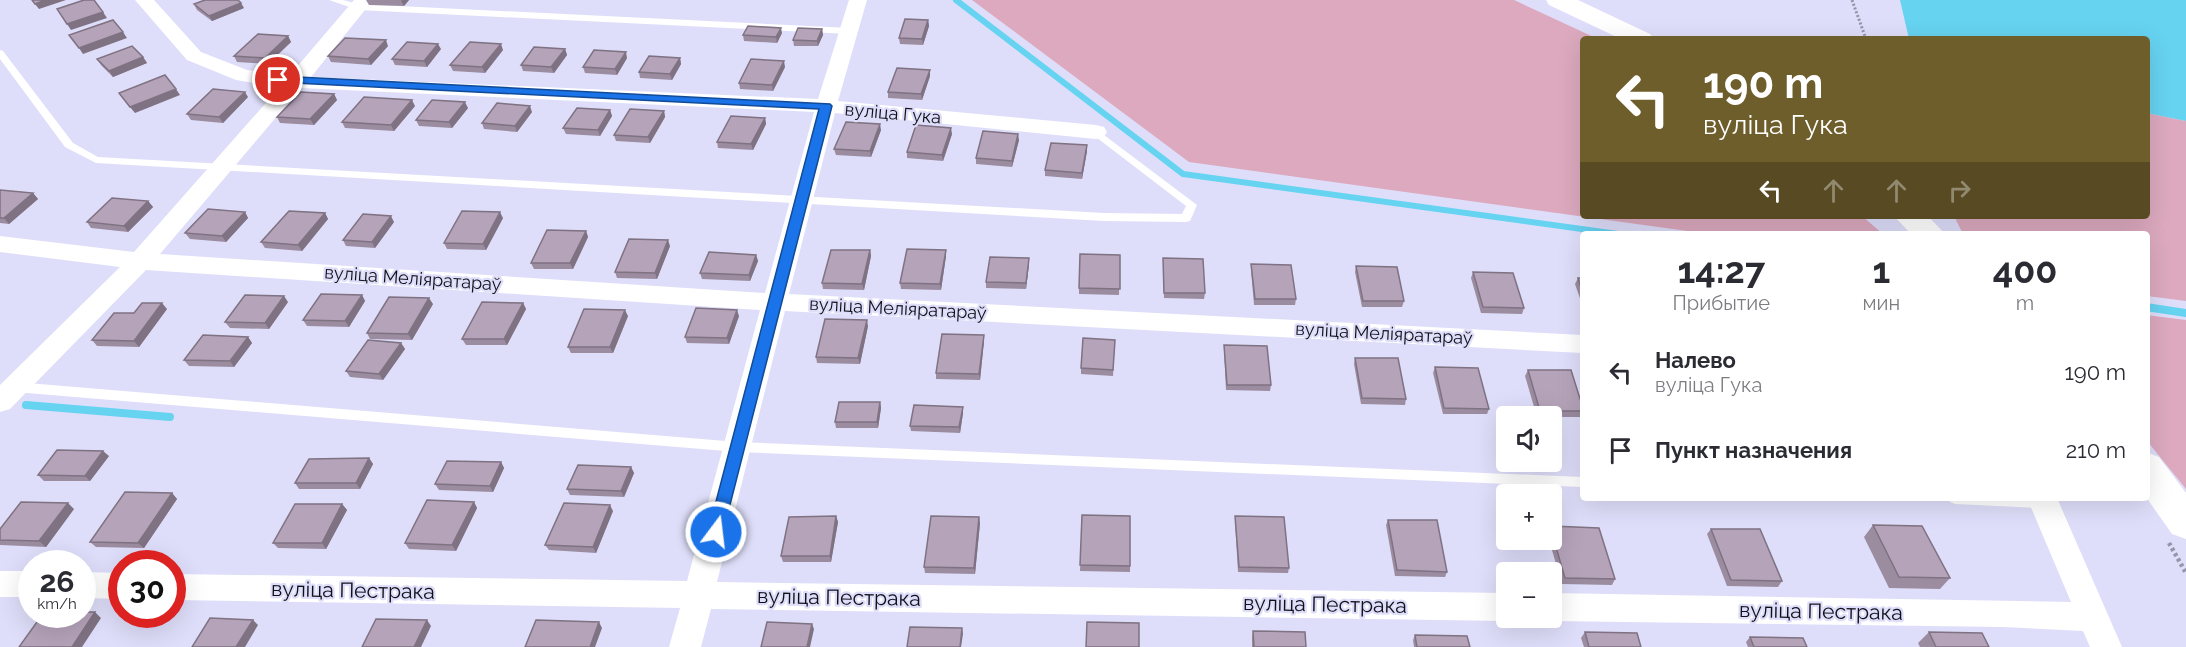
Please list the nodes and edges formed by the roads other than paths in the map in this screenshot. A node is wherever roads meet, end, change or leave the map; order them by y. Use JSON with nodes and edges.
{"nodes":[{"id":1,"x":144,"y":0,"type":"edge"},
{"id":2,"x":333,"y":0,"type":"edge"},
{"id":3,"x":858,"y":0,"type":"edge"},
{"id":4,"x":1558,"y":0,"type":"edge"},
{"id":5,"x":361,"y":4,"type":"edge"},
{"id":6,"x":850,"y":31,"type":"junction"},
{"id":7,"x":1635,"y":36,"type":"edge"},
{"id":8,"x":0,"y":52,"type":"edge"},
{"id":9,"x":296,"y":82,"type":"junction"},
{"id":10,"x":826,"y":106,"type":"junction"},
{"id":11,"x":1096,"y":132,"type":"joint"},
{"id":12,"x":226,"y":165,"type":"junction"},
{"id":13,"x":803,"y":199,"type":"junction"},
{"id":14,"x":1913,"y":219,"type":"edge"},
{"id":15,"x":1927,"y":231,"type":"edge"},
{"id":16,"x":0,"y":244,"type":"edge"},
{"id":17,"x":140,"y":261,"type":"junction"},
{"id":18,"x":774,"y":302,"type":"junction"},
{"id":19,"x":1580,"y":344,"type":"edge"},
{"id":20,"x":7,"y":394,"type":"edge"},
{"id":21,"x":738,"y":447,"type":"junction"},
{"id":22,"x":2150,"y":473,"type":"edge"},
{"id":23,"x":1580,"y":482,"type":"edge"},
{"id":24,"x":2043,"y":501,"type":"edge"},
{"id":25,"x":2186,"y":523,"type":"edge"},
{"id":26,"x":0,"y":584,"type":"edge"},
{"id":27,"x":18,"y":584,"type":"edge"},
{"id":28,"x":186,"y":587,"type":"edge"},
{"id":29,"x":699,"y":596,"type":"junction"},
{"id":30,"x":1496,"y":607,"type":"edge"},
{"id":31,"x":1562,"y":607,"type":"edge"},
{"id":32,"x":2091,"y":617,"type":"junction"},
{"id":33,"x":686,"y":647,"type":"edge"},
{"id":34,"x":2106,"y":647,"type":"edge"}],
"edges":[{"from":1,"to":9,"type":"street","name":"вуліца Гука"},
{"from":2,"to":5,"type":"lane"},
{"from":3,"to":6,"type":"street"},
{"from":4,"to":7,"type":"main road"},
{"from":5,"to":6,"type":"lane"},
{"from":5,"to":9,"type":"street"},
{"from":6,"to":10,"type":"street"},
{"from":8,"to":12,"type":"lane"},
{"from":9,"to":10,"type":"street","name":"вуліца Гука"},
{"from":9,"to":12,"type":"street"},
{"from":10,"to":11,"type":"street","name":"вуліца Гука"},
{"from":10,"to":13,"type":"street"},
{"from":11,"to":13,"type":"lane"},
{"from":12,"to":13,"type":"lane"},
{"from":12,"to":17,"type":"street"},
{"from":13,"to":18,"type":"street"},
{"from":14,"to":15,"type":"main road"},
{"from":16,"to":17,"type":"street","name":"вуліца Меліяратараў"},
{"from":17,"to":18,"type":"street","name":"вуліца Меліяратараў"},
{"from":17,"to":20,"type":"street"},
{"from":18,"to":19,"type":"street","name":"вуліца Меліяратараў"},
{"from":18,"to":21,"type":"street"},
{"from":20,"to":21,"type":"lane"},
{"from":21,"to":23,"type":"lane"},
{"from":21,"to":29,"type":"street"},
{"from":22,"to":25,"type":"main road"},
{"from":24,"to":32,"type":"street"},
{"from":26,"to":27,"type":"street"},
{"from":28,"to":29,"type":"street","name":"вуліца Пестрака"},
{"from":29,"to":30,"type":"street","name":"вуліца Пестрака"},
{"from":29,"to":33,"type":"street"},
{"from":31,"to":32,"type":"street","name":"вуліца Пестрака"},
{"from":32,"to":34,"type":"street"}]}
